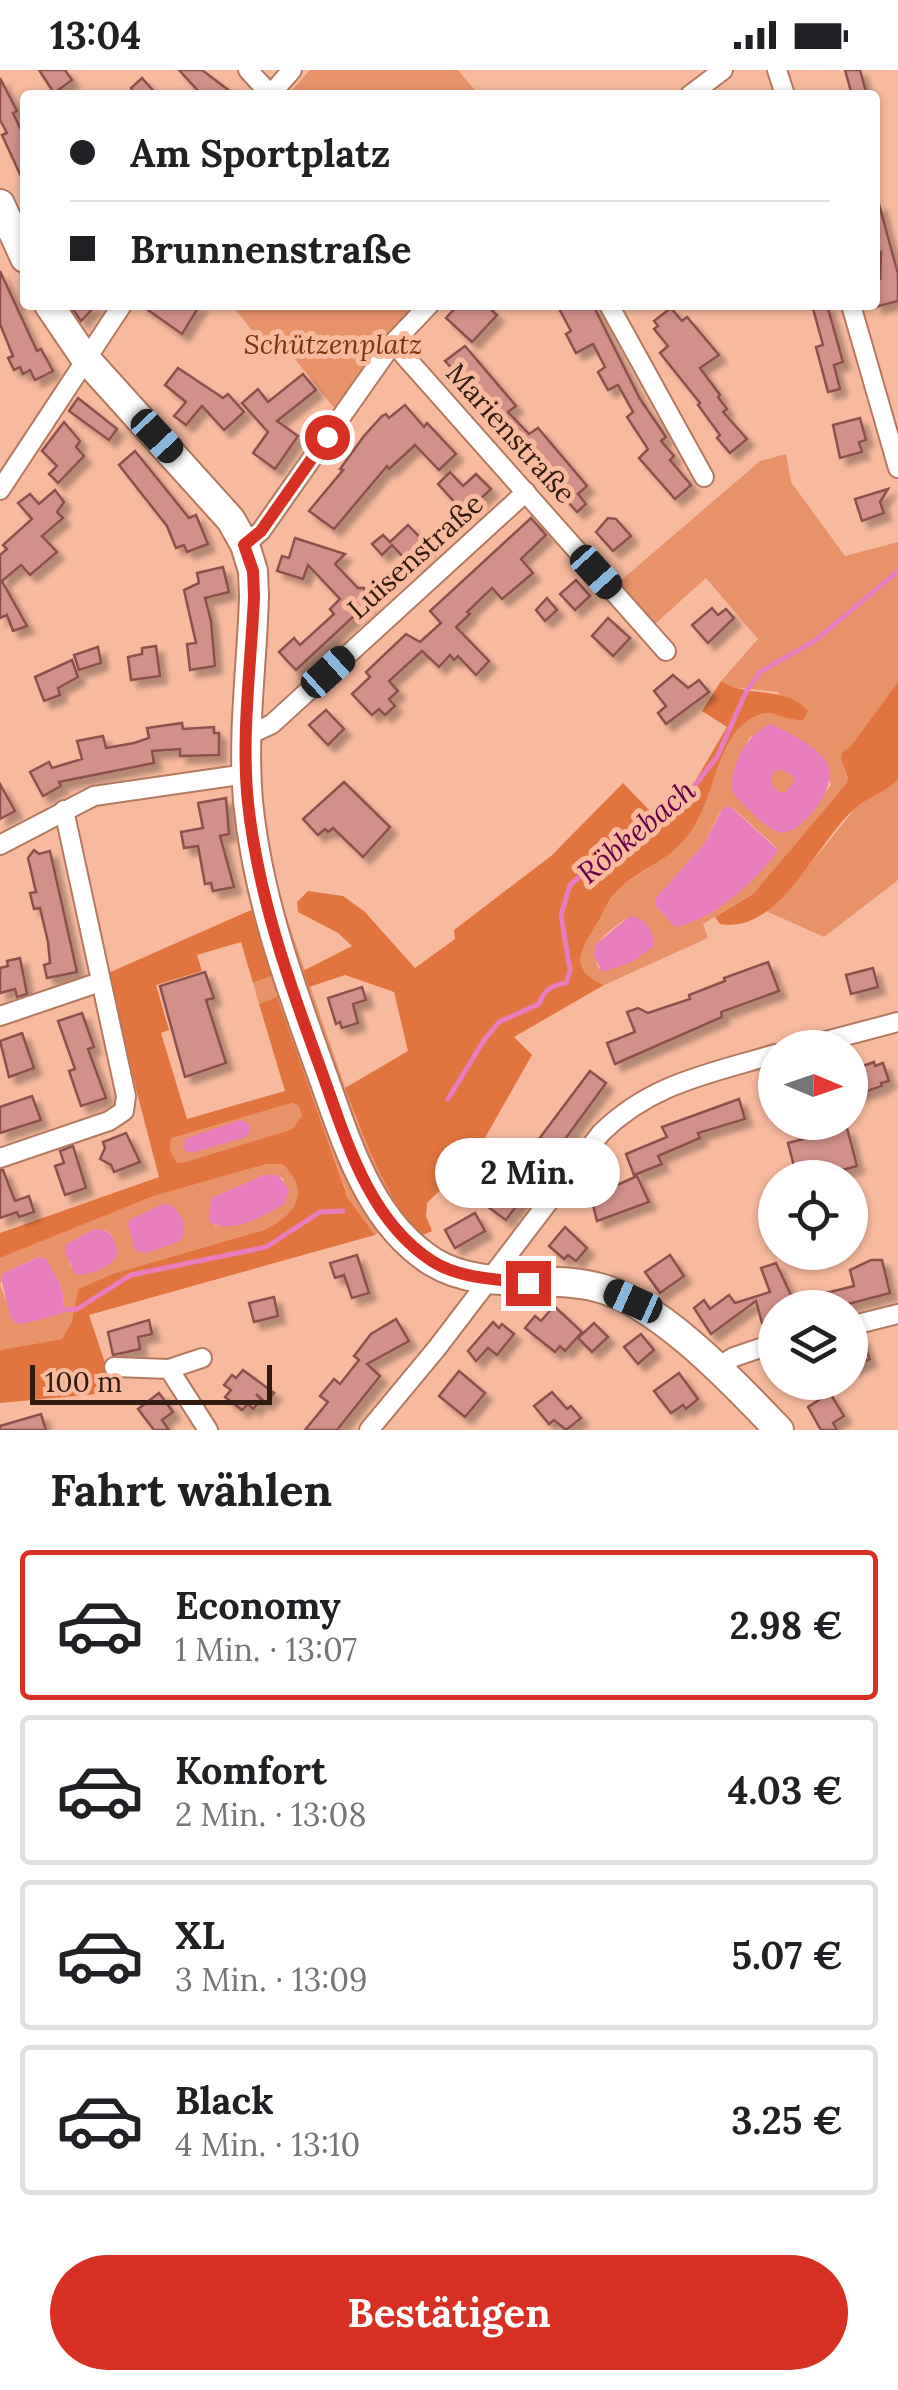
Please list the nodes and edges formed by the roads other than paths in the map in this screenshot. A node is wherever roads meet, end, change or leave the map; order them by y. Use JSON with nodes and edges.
{"nodes":[{"id":1,"x":248,"y":70,"type":"edge"},
{"id":2,"x":292,"y":70,"type":"edge"},
{"id":3,"x":724,"y":70,"type":"edge"},
{"id":4,"x":266,"y":90,"type":"edge"},
{"id":5,"x":274,"y":90,"type":"edge"},
{"id":6,"x":697,"y":90,"type":"edge"},
{"id":7,"x":0,"y":204,"type":"edge"},
{"id":8,"x":20,"y":247,"type":"edge"},
{"id":9,"x":52,"y":310,"type":"edge"},
{"id":10,"x":119,"y":310,"type":"edge"},
{"id":11,"x":424,"y":310,"type":"edge"},
{"id":12,"x":612,"y":310,"type":"edge"},
{"id":13,"x":852,"y":310,"type":"edge"},
{"id":14,"x":393,"y":342,"type":"junction"},
{"id":15,"x":85,"y":358,"type":"junction"},
{"id":16,"x":898,"y":468,"type":"edge"},
{"id":17,"x":704,"y":478,"type":"dead end"},
{"id":18,"x":0,"y":490,"type":"edge"},
{"id":19,"x":526,"y":492,"type":"junction"},
{"id":20,"x":244,"y":545,"type":"junction"},
{"id":21,"x":666,"y":651,"type":"dead end"},
{"id":22,"x":246,"y":730,"type":"junction"},
{"id":23,"x":246,"y":774,"type":"junction"},
{"id":24,"x":64,"y":810,"type":"junction"},
{"id":25,"x":0,"y":845,"type":"edge"},
{"id":26,"x":100,"y":982,"type":"junction"},
{"id":27,"x":0,"y":1016,"type":"edge"},
{"id":28,"x":898,"y":1022,"type":"edge"},
{"id":29,"x":868,"y":1030,"type":"edge"},
{"id":30,"x":758,"y":1059,"type":"edge"},
{"id":31,"x":0,"y":1158,"type":"edge"},
{"id":32,"x":491,"y":1278,"type":"junction"},
{"id":33,"x":898,"y":1314,"type":"edge"},
{"id":34,"x":868,"y":1322,"type":"edge"},
{"id":35,"x":758,"y":1349,"type":"edge"},
{"id":36,"x":202,"y":1358,"type":"dead end"},
{"id":37,"x":114,"y":1366,"type":"dead end"},
{"id":38,"x":716,"y":1368,"type":"junction"},
{"id":39,"x":169,"y":1369,"type":"junction"},
{"id":40,"x":208,"y":1430,"type":"edge"},
{"id":41,"x":370,"y":1430,"type":"edge"},
{"id":42,"x":779,"y":1430,"type":"edge"}],
"edges":[{"from":1,"to":4,"type":"street"},
{"from":2,"to":5,"type":"street"},
{"from":3,"to":6,"type":"street"},
{"from":7,"to":8,"type":"street"},
{"from":9,"to":15,"type":"street"},
{"from":10,"to":15,"type":"street"},
{"from":11,"to":14,"type":"street"},
{"from":12,"to":17,"type":"street"},
{"from":13,"to":16,"type":"street"},
{"from":14,"to":19,"type":"street","name":"Marienstraße"},
{"from":14,"to":20,"type":"street"},
{"from":15,"to":18,"type":"street"},
{"from":15,"to":20,"type":"street"},
{"from":19,"to":21,"type":"street","name":"Marienstraße"},
{"from":19,"to":22,"type":"street","name":"Luisenstraße"},
{"from":20,"to":22,"type":"street"},
{"from":22,"to":23,"type":"street"},
{"from":23,"to":24,"type":"street"},
{"from":23,"to":32,"type":"street"},
{"from":24,"to":25,"type":"street"},
{"from":24,"to":26,"type":"street"},
{"from":26,"to":27,"type":"street"},
{"from":26,"to":31,"type":"street"},
{"from":28,"to":29,"type":"street"},
{"from":30,"to":32,"type":"street"},
{"from":32,"to":38,"type":"street"},
{"from":32,"to":41,"type":"street"},
{"from":33,"to":34,"type":"street"},
{"from":35,"to":38,"type":"street"},
{"from":36,"to":39,"type":"street"},
{"from":37,"to":39,"type":"street"},
{"from":38,"to":42,"type":"street"},
{"from":39,"to":40,"type":"street"}]}
